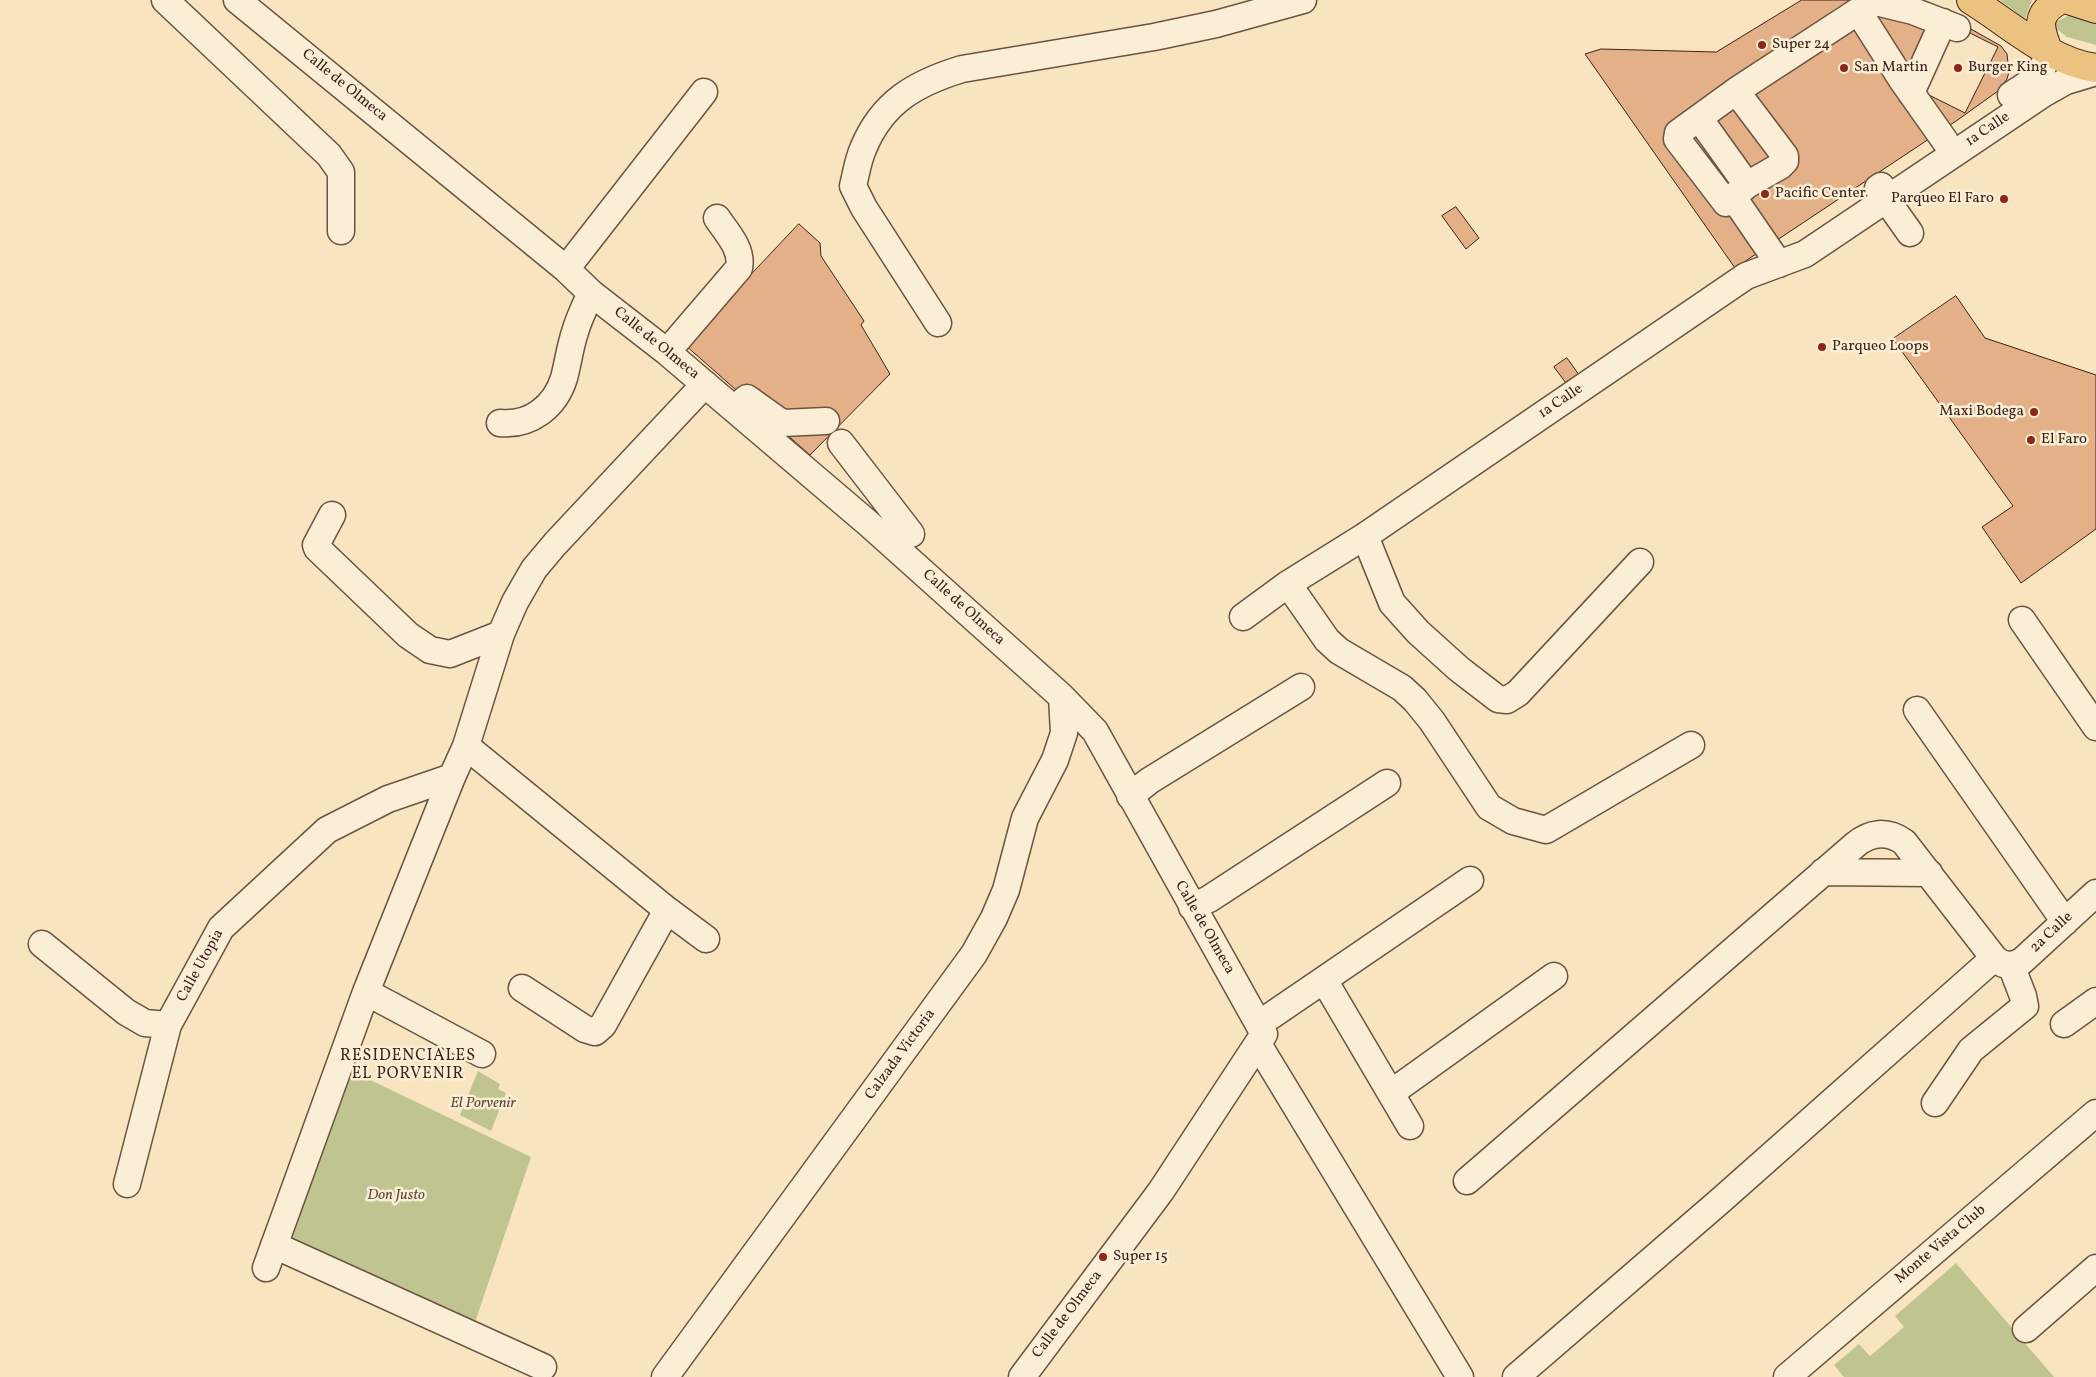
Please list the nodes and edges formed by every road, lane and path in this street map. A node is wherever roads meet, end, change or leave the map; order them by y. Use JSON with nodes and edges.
{"nodes":[{"id":1,"x":165,"y":0,"type":"edge"},
{"id":2,"x":237,"y":0,"type":"edge"},
{"id":3,"x":1304,"y":0,"type":"edge"},
{"id":4,"x":1971,"y":0,"type":"edge"},
{"id":5,"x":2074,"y":2,"type":"edge"},
{"id":6,"x":1857,"y":12,"type":"junction"},
{"id":7,"x":2048,"y":50,"type":"junction"},
{"id":8,"x":2096,"y":70,"type":"edge"},
{"id":9,"x":1736,"y":91,"type":"junction"},
{"id":10,"x":704,"y":92,"type":"dead end"},
{"id":11,"x":1911,"y":93,"type":"junction"},
{"id":12,"x":1945,"y":141,"type":"junction"},
{"id":13,"x":1882,"y":194,"type":"junction"},
{"id":14,"x":1735,"y":195,"type":"junction"},
{"id":15,"x":717,"y":218,"type":"dead end"},
{"id":16,"x":340,"y":231,"type":"dead end"},
{"id":17,"x":1910,"y":233,"type":"dead end"},
{"id":18,"x":1775,"y":265,"type":"junction"},
{"id":19,"x":566,"y":269,"type":"junction"},
{"id":20,"x":591,"y":292,"type":"junction"},
{"id":21,"x":938,"y":323,"type":"dead end"},
{"id":22,"x":667,"y":352,"type":"junction"},
{"id":23,"x":705,"y":384,"type":"junction"},
{"id":24,"x":734,"y":409,"type":"junction"},
{"id":25,"x":826,"y":421,"type":"dead end"},
{"id":26,"x":500,"y":423,"type":"dead end"},
{"id":27,"x":841,"y":443,"type":"dead end"},
{"id":28,"x":888,"y":504,"type":"junction"},
{"id":29,"x":332,"y":515,"type":"dead end"},
{"id":30,"x":868,"y":524,"type":"junction"},
{"id":31,"x":911,"y":534,"type":"dead end"},
{"id":32,"x":1365,"y":536,"type":"junction"},
{"id":33,"x":1640,"y":562,"type":"dead end"},
{"id":34,"x":1288,"y":584,"type":"junction"},
{"id":35,"x":1242,"y":617,"type":"dead end"},
{"id":36,"x":2022,"y":620,"type":"dead end"},
{"id":37,"x":501,"y":634,"type":"junction"},
{"id":38,"x":1301,"y":687,"type":"dead end"},
{"id":39,"x":1062,"y":697,"type":"junction"},
{"id":40,"x":1917,"y":710,"type":"dead end"},
{"id":41,"x":2096,"y":727,"type":"edge"},
{"id":42,"x":1692,"y":745,"type":"dead end"},
{"id":43,"x":466,"y":746,"type":"junction"},
{"id":44,"x":452,"y":777,"type":"junction"},
{"id":45,"x":1387,"y":783,"type":"dead end"},
{"id":46,"x":1140,"y":788,"type":"junction"},
{"id":47,"x":1823,"y":872,"type":"junction"},
{"id":48,"x":1929,"y":873,"type":"junction"},
{"id":49,"x":1470,"y":880,"type":"dead end"},
{"id":50,"x":2096,"y":893,"type":"edge"},
{"id":51,"x":1201,"y":903,"type":"junction"},
{"id":52,"x":667,"y":910,"type":"junction"},
{"id":53,"x":2065,"y":922,"type":"junction"},
{"id":54,"x":706,"y":939,"type":"dead end"},
{"id":55,"x":42,"y":944,"type":"dead end"},
{"id":56,"x":2004,"y":963,"type":"junction"},
{"id":57,"x":1554,"y":976,"type":"dead end"},
{"id":58,"x":1324,"y":980,"type":"junction"},
{"id":59,"x":522,"y":988,"type":"dead end"},
{"id":60,"x":366,"y":992,"type":"junction"},
{"id":61,"x":2096,"y":1002,"type":"edge"},
{"id":62,"x":2064,"y":1024,"type":"dead end"},
{"id":63,"x":168,"y":1025,"type":"junction"},
{"id":64,"x":1265,"y":1026,"type":"junction"},
{"id":65,"x":482,"y":1054,"type":"dead end"},
{"id":66,"x":1391,"y":1094,"type":"junction"},
{"id":67,"x":1935,"y":1103,"type":"dead end"},
{"id":68,"x":2096,"y":1113,"type":"edge"},
{"id":69,"x":1410,"y":1126,"type":"dead end"},
{"id":70,"x":1467,"y":1181,"type":"dead end"},
{"id":71,"x":127,"y":1184,"type":"dead end"},
{"id":72,"x":2096,"y":1268,"type":"edge"},
{"id":73,"x":2026,"y":1328,"type":"dead end"},
{"id":74,"x":543,"y":1367,"type":"dead end"},
{"id":75,"x":665,"y":1377,"type":"edge"},
{"id":76,"x":1022,"y":1377,"type":"edge"},
{"id":77,"x":1460,"y":1377,"type":"edge"},
{"id":78,"x":1516,"y":1377,"type":"edge"},
{"id":79,"x":1787,"y":1377,"type":"edge"}],
"edges":[{"from":1,"to":16,"type":"street"},
{"from":2,"to":19,"type":"street","name":"Calle de Olmeca"},
{"from":3,"to":21,"type":"street"},
{"from":4,"to":7,"type":"main road"},
{"from":5,"to":7,"type":"main road"},
{"from":6,"to":9,"type":"street"},
{"from":6,"to":11,"type":"street"},
{"from":6,"to":11,"type":"street"},
{"from":7,"to":8,"type":"main road"},
{"from":7,"to":12,"type":"street","name":"1a Calle"},
{"from":8,"to":13,"type":"street","name":"1a Calle"},
{"from":9,"to":14,"type":"street"},
{"from":9,"to":14,"type":"street"},
{"from":10,"to":19,"type":"street"},
{"from":11,"to":12,"type":"street"},
{"from":12,"to":13,"type":"street","name":"1a Calle"},
{"from":13,"to":17,"type":"street"},
{"from":13,"to":18,"type":"street","name":"1a Calle"},
{"from":14,"to":18,"type":"street"},
{"from":15,"to":22,"type":"street"},
{"from":18,"to":32,"type":"street","name":"1a Calle"},
{"from":19,"to":20,"type":"street","name":"Calle de Olmeca"},
{"from":20,"to":22,"type":"street","name":"Calle de Olmeca"},
{"from":20,"to":26,"type":"street"},
{"from":22,"to":23,"type":"street","name":"Calle de Olmeca"},
{"from":23,"to":24,"type":"street","name":"Calle de Olmeca"},
{"from":23,"to":37,"type":"street"},
{"from":24,"to":25,"type":"street"},
{"from":24,"to":30,"type":"street","name":"Calle de Olmeca"},
{"from":27,"to":28,"type":"street"},
{"from":28,"to":30,"type":"street"},
{"from":28,"to":31,"type":"street"},
{"from":29,"to":37,"type":"street"},
{"from":30,"to":39,"type":"street","name":"Calle de Olmeca"},
{"from":32,"to":33,"type":"street"},
{"from":32,"to":34,"type":"street","name":"1a Calle"},
{"from":34,"to":35,"type":"street","name":"1a Calle"},
{"from":34,"to":42,"type":"street"},
{"from":36,"to":41,"type":"street"},
{"from":37,"to":43,"type":"street"},
{"from":38,"to":46,"type":"street"},
{"from":39,"to":46,"type":"street","name":"Calle de Olmeca"},
{"from":39,"to":75,"type":"street","name":"Calzada Victoria"},
{"from":40,"to":53,"type":"street"},
{"from":43,"to":44,"type":"street"},
{"from":43,"to":52,"type":"street"},
{"from":44,"to":60,"type":"street"},
{"from":44,"to":63,"type":"street","name":"Calle Utopia"},
{"from":45,"to":51,"type":"street"},
{"from":46,"to":51,"type":"street","name":"Calle de Olmeca"},
{"from":47,"to":48,"type":"street"},
{"from":47,"to":48,"type":"street"},
{"from":47,"to":70,"type":"street"},
{"from":48,"to":56,"type":"street"},
{"from":49,"to":58,"type":"street"},
{"from":50,"to":53,"type":"street","name":"2a Calle"},
{"from":51,"to":64,"type":"street","name":"Calle de Olmeca"},
{"from":52,"to":54,"type":"street"},
{"from":52,"to":59,"type":"street"},
{"from":53,"to":56,"type":"street","name":"2a Calle"},
{"from":55,"to":63,"type":"street"},
{"from":56,"to":67,"type":"street"},
{"from":56,"to":78,"type":"street","name":"2a Calle"},
{"from":57,"to":66,"type":"street"},
{"from":58,"to":64,"type":"street"},
{"from":58,"to":66,"type":"street"},
{"from":60,"to":65,"type":"street"},
{"from":60,"to":74,"type":"street"},
{"from":61,"to":62,"type":"street"},
{"from":63,"to":71,"type":"street","name":"Calle Utopia"},
{"from":64,"to":76,"type":"street","name":"Calle de Olmeca"},
{"from":64,"to":77,"type":"street"},
{"from":66,"to":69,"type":"street"},
{"from":68,"to":79,"type":"street","name":"Monte Vista Club"},
{"from":72,"to":73,"type":"street"}]}
